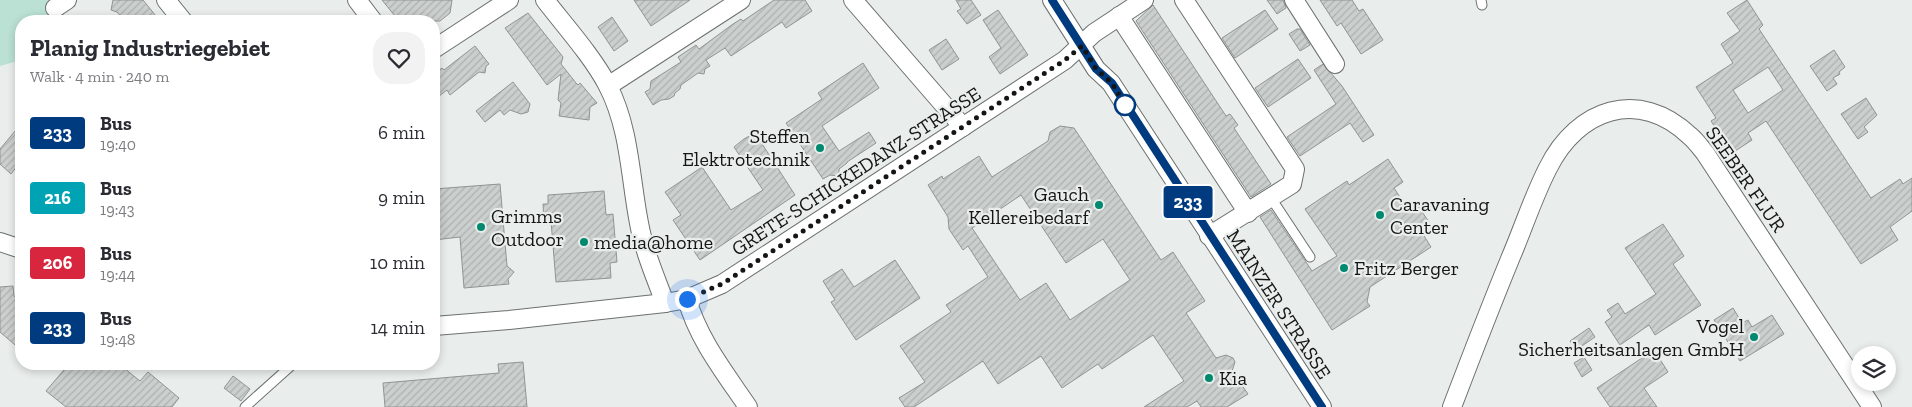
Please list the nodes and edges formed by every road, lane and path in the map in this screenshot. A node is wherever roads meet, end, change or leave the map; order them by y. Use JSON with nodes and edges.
{"nodes":[{"id":1,"x":166,"y":0,"type":"edge"},
{"id":2,"x":357,"y":0,"type":"edge"},
{"id":3,"x":509,"y":0,"type":"edge"},
{"id":4,"x":545,"y":0,"type":"edge"},
{"id":5,"x":741,"y":0,"type":"edge"},
{"id":6,"x":853,"y":0,"type":"edge"},
{"id":7,"x":1052,"y":0,"type":"edge"},
{"id":8,"x":1144,"y":0,"type":"edge"},
{"id":9,"x":1184,"y":0,"type":"edge"},
{"id":10,"x":1294,"y":0,"type":"edge"},
{"id":11,"x":178,"y":15,"type":"edge"},
{"id":12,"x":368,"y":15,"type":"edge"},
{"id":13,"x":1119,"y":16,"type":"junction"},
{"id":14,"x":440,"y":45,"type":"edge"},
{"id":15,"x":1082,"y":46,"type":"junction"},
{"id":16,"x":1335,"y":64,"type":"dead end"},
{"id":17,"x":608,"y":86,"type":"junction"},
{"id":18,"x":963,"y":127,"type":"junction"},
{"id":19,"x":1271,"y":198,"type":"junction"},
{"id":20,"x":1248,"y":213,"type":"junction"},
{"id":21,"x":1209,"y":236,"type":"junction"},
{"id":22,"x":0,"y":242,"type":"edge"},
{"id":23,"x":15,"y":247,"type":"edge"},
{"id":24,"x":1310,"y":257,"type":"dead end"},
{"id":25,"x":687,"y":299,"type":"junction"},
{"id":26,"x":665,"y":302,"type":"junction"},
{"id":27,"x":440,"y":326,"type":"edge"},
{"id":28,"x":286,"y":370,"type":"edge"},
{"id":29,"x":245,"y":407,"type":"edge"},
{"id":30,"x":748,"y":407,"type":"edge"},
{"id":31,"x":1322,"y":407,"type":"edge"},
{"id":32,"x":1452,"y":407,"type":"edge"},
{"id":33,"x":1872,"y":407,"type":"edge"}],
"edges":[{"from":1,"to":11,"type":"street"},
{"from":2,"to":12,"type":"street"},
{"from":3,"to":14,"type":"street"},
{"from":4,"to":17,"type":"street"},
{"from":5,"to":17,"type":"street"},
{"from":6,"to":18,"type":"street"},
{"from":7,"to":15,"type":"street","name":"MAINZER STRASSE"},
{"from":8,"to":13,"type":"street","name":"GRETE-SCHICKEDANZ-STRASSE"},
{"from":9,"to":19,"type":"street"},
{"from":10,"to":16,"type":"street"},
{"from":13,"to":15,"type":"street","name":"GRETE-SCHICKEDANZ-STRASSE"},
{"from":13,"to":20,"type":"street"},
{"from":15,"to":18,"type":"street","name":"GRETE-SCHICKEDANZ-STRASSE"},
{"from":15,"to":21,"type":"street","name":"MAINZER STRASSE"},
{"from":17,"to":26,"type":"street"},
{"from":18,"to":25,"type":"street","name":"GRETE-SCHICKEDANZ-STRASSE"},
{"from":19,"to":20,"type":"street"},
{"from":19,"to":24,"type":"lane"},
{"from":20,"to":21,"type":"street"},
{"from":21,"to":31,"type":"street","name":"MAINZER STRASSE"},
{"from":22,"to":23,"type":"street"},
{"from":25,"to":26,"type":"street","name":"GRETE-SCHICKEDANZ-STRASSE"},
{"from":25,"to":30,"type":"street"},
{"from":26,"to":27,"type":"street","name":"GRETE-SCHICKEDANZ-STRASSE"},
{"from":28,"to":29,"type":"lane"},
{"from":32,"to":33,"type":"street","name":"SEEBER FLUR"}]}
